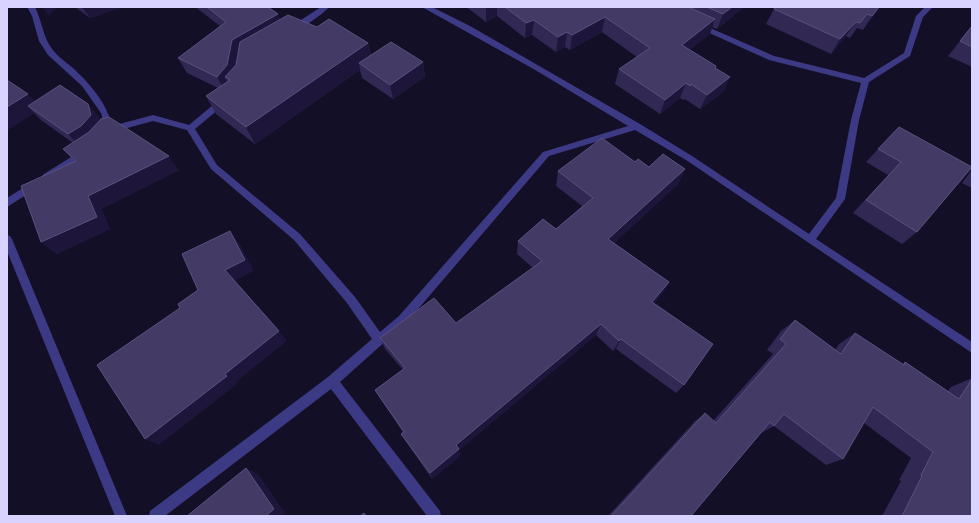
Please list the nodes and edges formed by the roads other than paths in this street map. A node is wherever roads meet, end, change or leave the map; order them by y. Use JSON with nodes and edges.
{"nodes":[{"id":1,"x":31,"y":7,"type":"edge"},
{"id":2,"x":325,"y":7,"type":"edge"},
{"id":3,"x":426,"y":7,"type":"edge"},
{"id":4,"x":928,"y":7,"type":"edge"},
{"id":5,"x":693,"y":23,"type":"edge"},
{"id":6,"x":285,"y":33,"type":"edge"},
{"id":7,"x":865,"y":80,"type":"junction"},
{"id":8,"x":227,"y":96,"type":"edge"},
{"id":9,"x":637,"y":126,"type":"junction"},
{"id":10,"x":190,"y":128,"type":"junction"},
{"id":11,"x":109,"y":130,"type":"junction"},
{"id":12,"x":101,"y":139,"type":"edge"},
{"id":13,"x":91,"y":147,"type":"edge"},
{"id":14,"x":7,"y":203,"type":"edge"},
{"id":15,"x":7,"y":239,"type":"edge"},
{"id":16,"x":810,"y":240,"type":"junction"},
{"id":17,"x":379,"y":340,"type":"junction"},
{"id":18,"x":972,"y":348,"type":"edge"},
{"id":19,"x":332,"y":381,"type":"junction"},
{"id":20,"x":121,"y":516,"type":"edge"},
{"id":21,"x":155,"y":516,"type":"edge"},
{"id":22,"x":436,"y":516,"type":"edge"}],
"edges":[{"from":1,"to":11,"type":"street"},
{"from":2,"to":6,"type":"street"},
{"from":3,"to":9,"type":"street"},
{"from":4,"to":7,"type":"street"},
{"from":5,"to":7,"type":"street"},
{"from":7,"to":16,"type":"street"},
{"from":8,"to":10,"type":"street"},
{"from":9,"to":16,"type":"street"},
{"from":9,"to":17,"type":"street"},
{"from":10,"to":11,"type":"street"},
{"from":10,"to":17,"type":"street"},
{"from":11,"to":12,"type":"street"},
{"from":13,"to":14,"type":"street"},
{"from":15,"to":20,"type":"street"},
{"from":16,"to":18,"type":"street"},
{"from":17,"to":19,"type":"street"},
{"from":19,"to":21,"type":"street"},
{"from":19,"to":22,"type":"street"}]}
